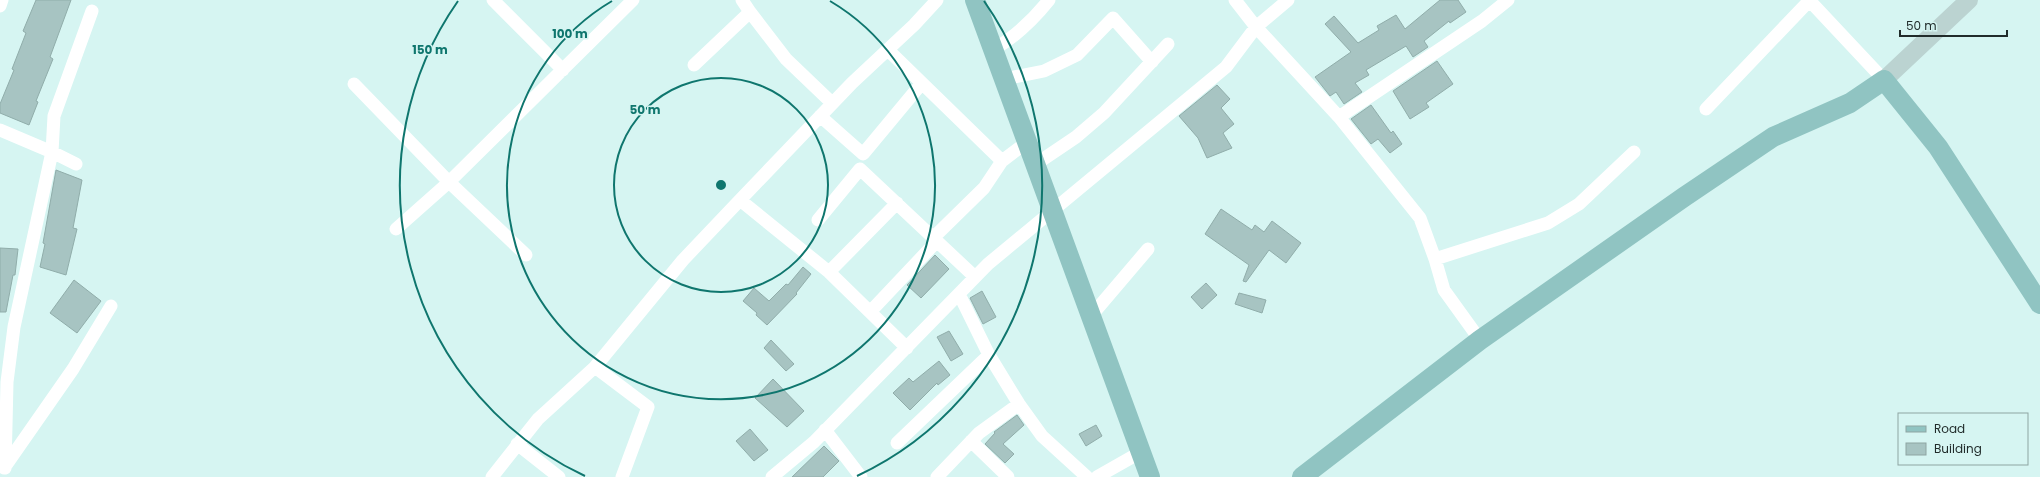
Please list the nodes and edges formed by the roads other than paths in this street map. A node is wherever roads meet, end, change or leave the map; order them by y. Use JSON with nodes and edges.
{"nodes":[{"id":1,"x":2,"y":0,"type":"edge"},
{"id":2,"x":493,"y":0,"type":"edge"},
{"id":3,"x":633,"y":0,"type":"edge"},
{"id":4,"x":742,"y":0,"type":"edge"},
{"id":5,"x":938,"y":0,"type":"edge"},
{"id":6,"x":975,"y":0,"type":"edge"},
{"id":7,"x":1048,"y":0,"type":"edge"},
{"id":8,"x":1235,"y":0,"type":"edge"},
{"id":9,"x":1274,"y":0,"type":"edge"},
{"id":10,"x":1288,"y":0,"type":"edge"},
{"id":11,"x":1508,"y":0,"type":"edge"},
{"id":12,"x":1809,"y":0,"type":"edge"},
{"id":13,"x":1969,"y":0,"type":"edge"},
{"id":14,"x":0,"y":6,"type":"edge"},
{"id":15,"x":92,"y":11,"type":"dead end"},
{"id":16,"x":750,"y":12,"type":"junction"},
{"id":17,"x":1256,"y":27,"type":"junction"},
{"id":18,"x":1168,"y":44,"type":"dead end"},
{"id":19,"x":888,"y":50,"type":"junction"},
{"id":20,"x":993,"y":50,"type":"junction"},
{"id":21,"x":1152,"y":62,"type":"junction"},
{"id":22,"x":694,"y":64,"type":"dead end"},
{"id":23,"x":563,"y":70,"type":"junction"},
{"id":24,"x":1004,"y":80,"type":"junction"},
{"id":25,"x":1884,"y":80,"type":"junction"},
{"id":26,"x":922,"y":83,"type":"junction"},
{"id":27,"x":354,"y":84,"type":"dead end"},
{"id":28,"x":832,"y":103,"type":"junction"},
{"id":29,"x":1706,"y":109,"type":"dead end"},
{"id":30,"x":820,"y":116,"type":"junction"},
{"id":31,"x":1339,"y":117,"type":"junction"},
{"id":32,"x":0,"y":130,"type":"edge"},
{"id":33,"x":1027,"y":142,"type":"junction"},
{"id":34,"x":52,"y":152,"type":"junction"},
{"id":35,"x":1634,"y":152,"type":"dead end"},
{"id":36,"x":1002,"y":161,"type":"junction"},
{"id":37,"x":76,"y":164,"type":"dead end"},
{"id":38,"x":1036,"y":164,"type":"junction"},
{"id":39,"x":449,"y":182,"type":"junction"},
{"id":40,"x":740,"y":200,"type":"junction"},
{"id":41,"x":896,"y":203,"type":"junction"},
{"id":42,"x":1052,"y":209,"type":"junction"},
{"id":43,"x":818,"y":220,"type":"dead end"},
{"id":44,"x":396,"y":229,"type":"dead end"},
{"id":45,"x":935,"y":240,"type":"junction"},
{"id":46,"x":1148,"y":249,"type":"dead end"},
{"id":47,"x":526,"y":255,"type":"dead end"},
{"id":48,"x":1435,"y":259,"type":"junction"},
{"id":49,"x":829,"y":272,"type":"junction"},
{"id":50,"x":975,"y":277,"type":"junction"},
{"id":51,"x":959,"y":294,"type":"junction"},
{"id":52,"x":2040,"y":304,"type":"edge"},
{"id":53,"x":110,"y":306,"type":"dead end"},
{"id":54,"x":870,"y":312,"type":"junction"},
{"id":55,"x":1091,"y":316,"type":"junction"},
{"id":56,"x":1480,"y":340,"type":"junction"},
{"id":57,"x":907,"y":348,"type":"junction"},
{"id":58,"x":989,"y":355,"type":"junction"},
{"id":59,"x":595,"y":367,"type":"junction"},
{"id":60,"x":1019,"y":404,"type":"junction"},
{"id":61,"x":825,"y":430,"type":"junction"},
{"id":62,"x":971,"y":441,"type":"junction"},
{"id":63,"x":897,"y":443,"type":"dead end"},
{"id":64,"x":517,"y":444,"type":"junction"},
{"id":65,"x":1141,"y":452,"type":"junction"},
{"id":66,"x":2,"y":469,"type":"edge"},
{"id":67,"x":492,"y":477,"type":"edge"},
{"id":68,"x":559,"y":477,"type":"edge"},
{"id":69,"x":622,"y":477,"type":"edge"},
{"id":70,"x":772,"y":477,"type":"edge"},
{"id":71,"x":862,"y":477,"type":"edge"},
{"id":72,"x":937,"y":477,"type":"edge"},
{"id":73,"x":1008,"y":477,"type":"edge"},
{"id":74,"x":1087,"y":477,"type":"edge"},
{"id":75,"x":1097,"y":477,"type":"edge"},
{"id":76,"x":1150,"y":477,"type":"edge"},
{"id":77,"x":1302,"y":477,"type":"edge"}],
"edges":[{"from":1,"to":14,"type":"street"},
{"from":2,"to":23,"type":"street"},
{"from":3,"to":23,"type":"street"},
{"from":4,"to":16,"type":"street"},
{"from":5,"to":19,"type":"street"},
{"from":6,"to":20,"type":"main road"},
{"from":7,"to":20,"type":"street"},
{"from":8,"to":17,"type":"street"},
{"from":9,"to":17,"type":"street"},
{"from":10,"to":17,"type":"street"},
{"from":11,"to":31,"type":"street"},
{"from":12,"to":25,"type":"street"},
{"from":12,"to":29,"type":"street"},
{"from":13,"to":25,"type":"main road"},
{"from":15,"to":34,"type":"street"},
{"from":16,"to":22,"type":"street"},
{"from":16,"to":28,"type":"street"},
{"from":17,"to":31,"type":"street"},
{"from":17,"to":42,"type":"street"},
{"from":18,"to":21,"type":"street"},
{"from":19,"to":26,"type":"street"},
{"from":19,"to":28,"type":"street"},
{"from":20,"to":24,"type":"main road"},
{"from":21,"to":24,"type":"street"},
{"from":21,"to":38,"type":"street"},
{"from":23,"to":39,"type":"street"},
{"from":24,"to":33,"type":"main road"},
{"from":25,"to":52,"type":"main road"},
{"from":25,"to":56,"type":"main road"},
{"from":26,"to":30,"type":"street"},
{"from":26,"to":36,"type":"street"},
{"from":27,"to":39,"type":"street"},
{"from":28,"to":30,"type":"street"},
{"from":30,"to":40,"type":"street"},
{"from":31,"to":48,"type":"street"},
{"from":32,"to":34,"type":"street"},
{"from":33,"to":36,"type":"street"},
{"from":33,"to":38,"type":"main road"},
{"from":34,"to":37,"type":"street"},
{"from":34,"to":66,"type":"street"},
{"from":35,"to":48,"type":"street"},
{"from":36,"to":45,"type":"street"},
{"from":38,"to":42,"type":"main road"},
{"from":39,"to":44,"type":"street"},
{"from":39,"to":47,"type":"street"},
{"from":40,"to":49,"type":"street"},
{"from":40,"to":59,"type":"street"},
{"from":41,"to":43,"type":"street"},
{"from":41,"to":45,"type":"street"},
{"from":41,"to":49,"type":"street"},
{"from":42,"to":50,"type":"street"},
{"from":42,"to":55,"type":"main road"},
{"from":45,"to":50,"type":"street"},
{"from":45,"to":54,"type":"street"},
{"from":46,"to":55,"type":"street"},
{"from":48,"to":56,"type":"street"},
{"from":49,"to":54,"type":"street"},
{"from":50,"to":51,"type":"street"},
{"from":51,"to":57,"type":"street"},
{"from":51,"to":58,"type":"street"},
{"from":53,"to":66,"type":"street"},
{"from":54,"to":57,"type":"street"},
{"from":55,"to":65,"type":"main road"},
{"from":56,"to":77,"type":"main road"},
{"from":57,"to":61,"type":"street"},
{"from":58,"to":60,"type":"street"},
{"from":58,"to":63,"type":"street"},
{"from":59,"to":64,"type":"street"},
{"from":59,"to":69,"type":"street"},
{"from":60,"to":62,"type":"street"},
{"from":60,"to":74,"type":"street"},
{"from":61,"to":70,"type":"street"},
{"from":61,"to":71,"type":"street"},
{"from":62,"to":72,"type":"street"},
{"from":62,"to":73,"type":"street"},
{"from":64,"to":67,"type":"street"},
{"from":64,"to":68,"type":"street"},
{"from":65,"to":75,"type":"street"},
{"from":65,"to":76,"type":"main road"}]}
